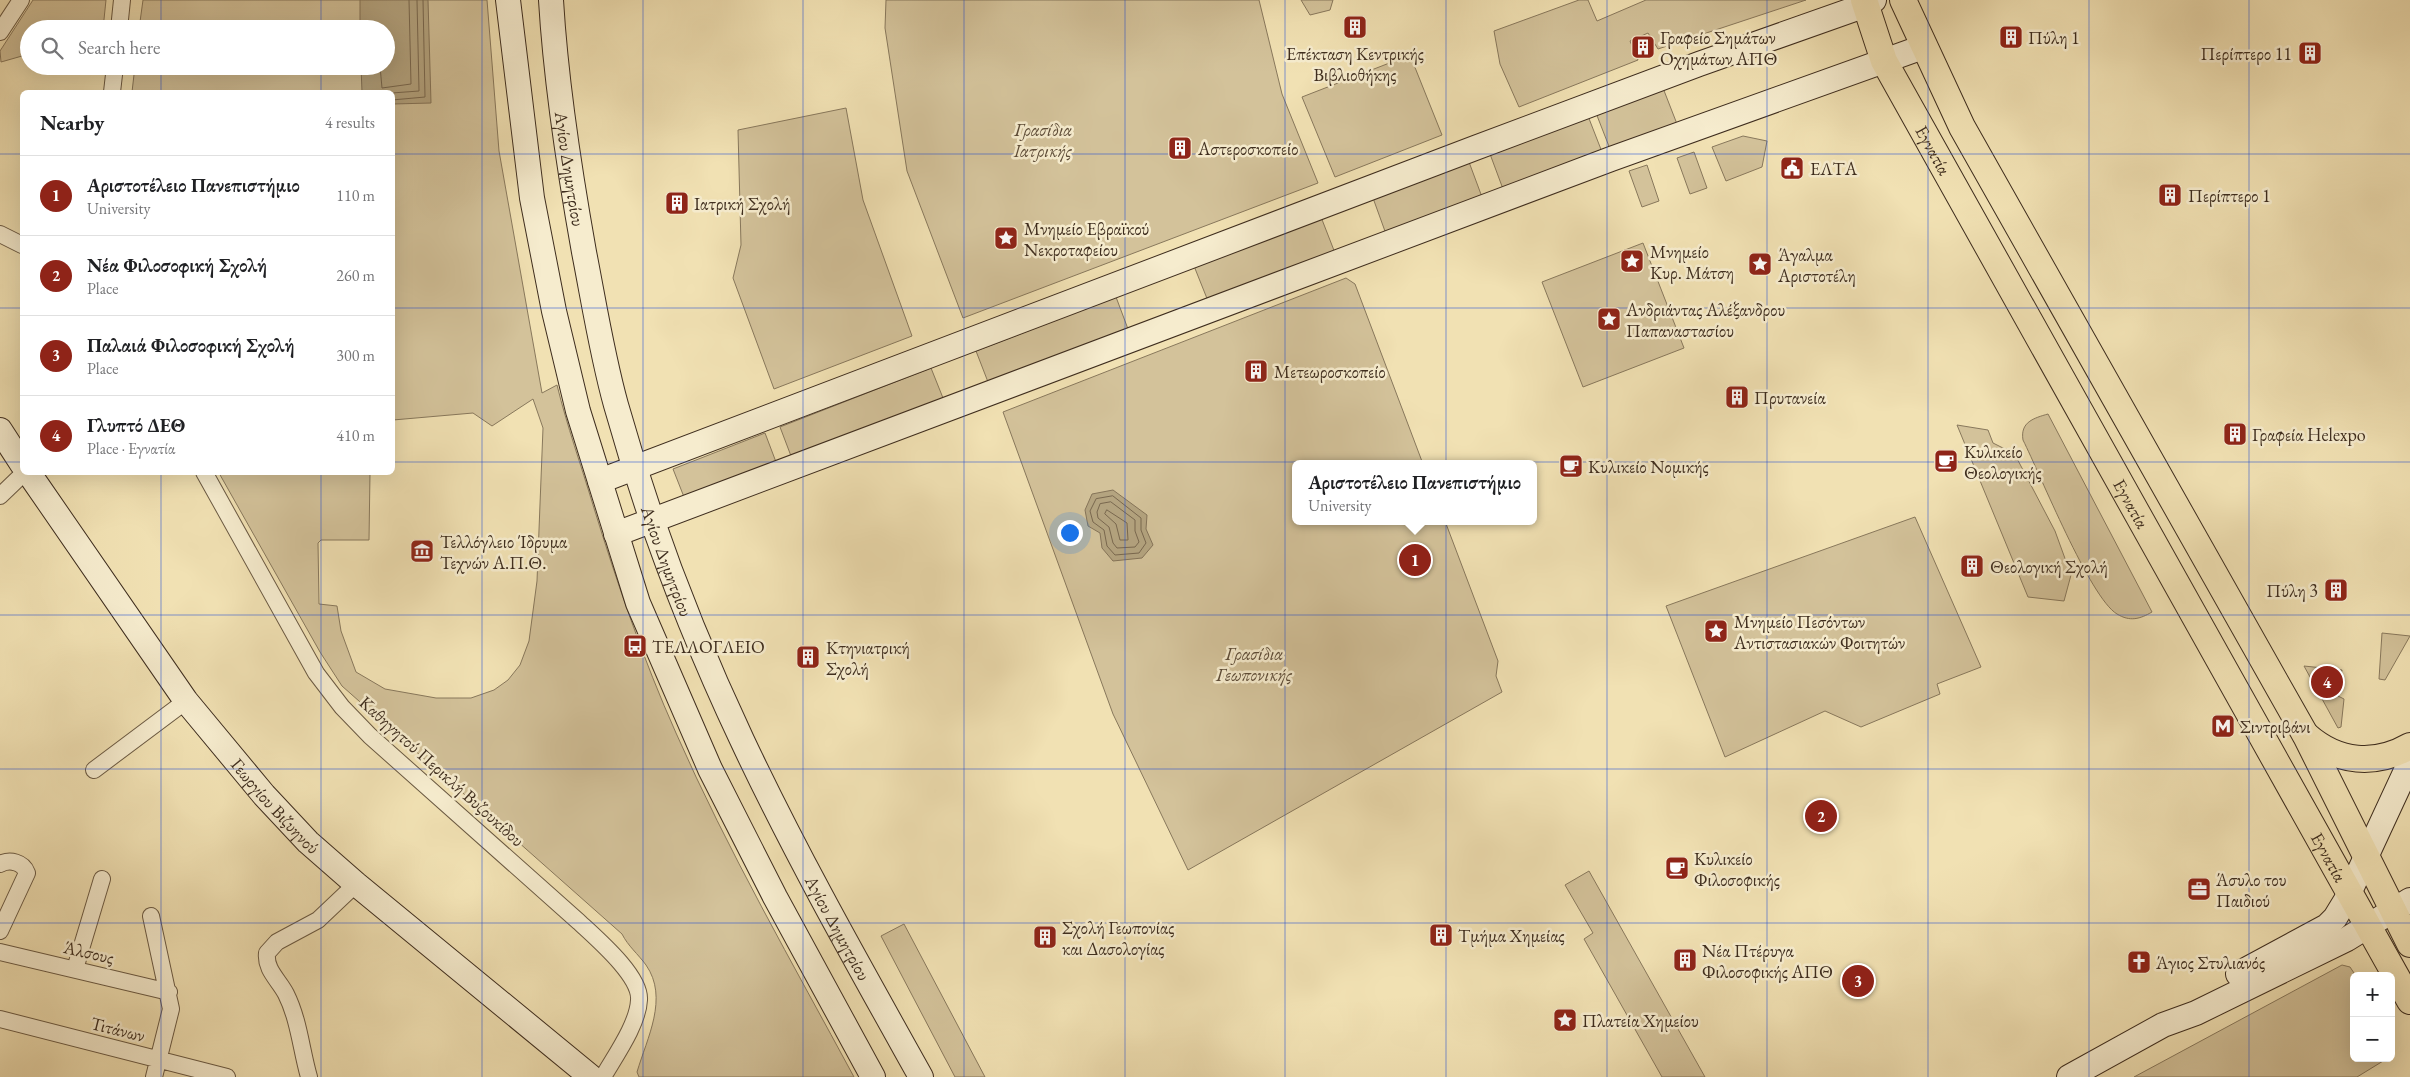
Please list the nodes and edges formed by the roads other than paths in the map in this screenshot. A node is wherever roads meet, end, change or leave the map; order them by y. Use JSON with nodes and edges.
{"nodes":[{"id":1,"x":21,"y":0,"type":"edge"},
{"id":2,"x":122,"y":0,"type":"edge"},
{"id":3,"x":508,"y":0,"type":"edge"},
{"id":4,"x":551,"y":0,"type":"edge"},
{"id":5,"x":1903,"y":0,"type":"edge"},
{"id":6,"x":1868,"y":2,"type":"edge"},
{"id":7,"x":120,"y":20,"type":"edge"},
{"id":8,"x":0,"y":32,"type":"edge"},
{"id":9,"x":1923,"y":46,"type":"junction"},
{"id":10,"x":1884,"y":61,"type":"junction"},
{"id":11,"x":114,"y":75,"type":"edge"},
{"id":12,"x":112,"y":90,"type":"edge"},
{"id":13,"x":0,"y":234,"type":"edge"},
{"id":14,"x":20,"y":244,"type":"edge"},
{"id":15,"x":0,"y":430,"type":"edge"},
{"id":16,"x":20,"y":461,"type":"edge"},
{"id":17,"x":636,"y":468,"type":"junction"},
{"id":18,"x":23,"y":475,"type":"edge"},
{"id":19,"x":28,"y":475,"type":"edge"},
{"id":20,"x":206,"y":475,"type":"edge"},
{"id":21,"x":600,"y":481,"type":"junction"},
{"id":22,"x":0,"y":496,"type":"edge"},
{"id":23,"x":653,"y":521,"type":"junction"},
{"id":24,"x":616,"y":534,"type":"junction"},
{"id":25,"x":186,"y":701,"type":"junction"},
{"id":26,"x":2306,"y":736,"type":"junction"},
{"id":27,"x":2410,"y":746,"type":"edge"},
{"id":28,"x":2410,"y":762,"type":"edge"},
{"id":29,"x":94,"y":770,"type":"dead end"},
{"id":30,"x":2367,"y":854,"type":"junction"},
{"id":31,"x":0,"y":864,"type":"edge"},
{"id":32,"x":102,"y":879,"type":"dead end"},
{"id":33,"x":356,"y":884,"type":"junction"},
{"id":34,"x":2349,"y":892,"type":"junction"},
{"id":35,"x":2402,"y":906,"type":"edge"},
{"id":36,"x":151,"y":916,"type":"dead end"},
{"id":37,"x":2368,"y":928,"type":"junction"},
{"id":38,"x":0,"y":931,"type":"edge"},
{"id":39,"x":2410,"y":944,"type":"edge"},
{"id":40,"x":0,"y":952,"type":"edge"},
{"id":41,"x":75,"y":969,"type":"junction"},
{"id":42,"x":169,"y":992,"type":"junction"},
{"id":43,"x":2410,"y":1001,"type":"edge"},
{"id":44,"x":0,"y":1019,"type":"edge"},
{"id":45,"x":2163,"y":1025,"type":"junction"},
{"id":46,"x":158,"y":1060,"type":"junction"},
{"id":47,"x":154,"y":1077,"type":"edge"},
{"id":48,"x":227,"y":1077,"type":"edge"},
{"id":49,"x":309,"y":1077,"type":"edge"},
{"id":50,"x":591,"y":1077,"type":"edge"},
{"id":51,"x":603,"y":1077,"type":"edge"},
{"id":52,"x":874,"y":1077,"type":"edge"},
{"id":53,"x":920,"y":1077,"type":"edge"},
{"id":54,"x":2069,"y":1077,"type":"edge"}],
"edges":[{"from":1,"to":8,"type":"street"},
{"from":2,"to":7,"type":"street"},
{"from":3,"to":21,"type":"street"},
{"from":4,"to":17,"type":"street","name":"Αγίου Δημητρίου"},
{"from":5,"to":9,"type":"main road","name":"Εγνατία"},
{"from":6,"to":10,"type":"main road","name":"Εγνατία"},
{"from":6,"to":17,"type":"street"},
{"from":9,"to":10,"type":"street"},
{"from":9,"to":26,"type":"main road","name":"Εγνατία"},
{"from":10,"to":23,"type":"street"},
{"from":10,"to":34,"type":"main road","name":"Εγνατία"},
{"from":11,"to":12,"type":"street"},
{"from":13,"to":14,"type":"street"},
{"from":15,"to":16,"type":"street"},
{"from":17,"to":21,"type":"street"},
{"from":17,"to":23,"type":"street","name":"Αγίου Δημητρίου"},
{"from":18,"to":22,"type":"street"},
{"from":19,"to":25,"type":"street","name":"Γεωργίου Βιζυηνού"},
{"from":20,"to":51,"type":"street","name":"Καθηγητού Περικλή Βυζουκίδου"},
{"from":21,"to":24,"type":"street"},
{"from":23,"to":24,"type":"street"},
{"from":23,"to":53,"type":"street","name":"Αγίου Δημητρίου"},
{"from":24,"to":52,"type":"street"},
{"from":25,"to":29,"type":"street"},
{"from":25,"to":33,"type":"street","name":"Γεωργίου Βιζυηνού"},
{"from":26,"to":27,"type":"main road"},
{"from":26,"to":30,"type":"main road","name":"Εγνατία"},
{"from":28,"to":30,"type":"street"},
{"from":30,"to":34,"type":"street"},
{"from":30,"to":35,"type":"main road","name":"Εγνατία"},
{"from":31,"to":38,"type":"street"},
{"from":32,"to":41,"type":"street"},
{"from":33,"to":49,"type":"street"},
{"from":33,"to":50,"type":"street","name":"Γεωργίου Βιζυηνού"},
{"from":34,"to":37,"type":"main road","name":"Εγνατία"},
{"from":34,"to":45,"type":"street"},
{"from":35,"to":37,"type":"street"},
{"from":35,"to":39,"type":"main road","name":"Εγνατία"},
{"from":36,"to":42,"type":"street"},
{"from":37,"to":43,"type":"main road","name":"Εγνατία"},
{"from":37,"to":45,"type":"street"},
{"from":40,"to":41,"type":"street","name":"Άλσους"},
{"from":41,"to":42,"type":"street","name":"Άλσους"},
{"from":42,"to":46,"type":"street"},
{"from":44,"to":46,"type":"street","name":"Τιτάνων"},
{"from":45,"to":54,"type":"street"},
{"from":46,"to":47,"type":"street"},
{"from":46,"to":48,"type":"street","name":"Τιτάνων"}]}
